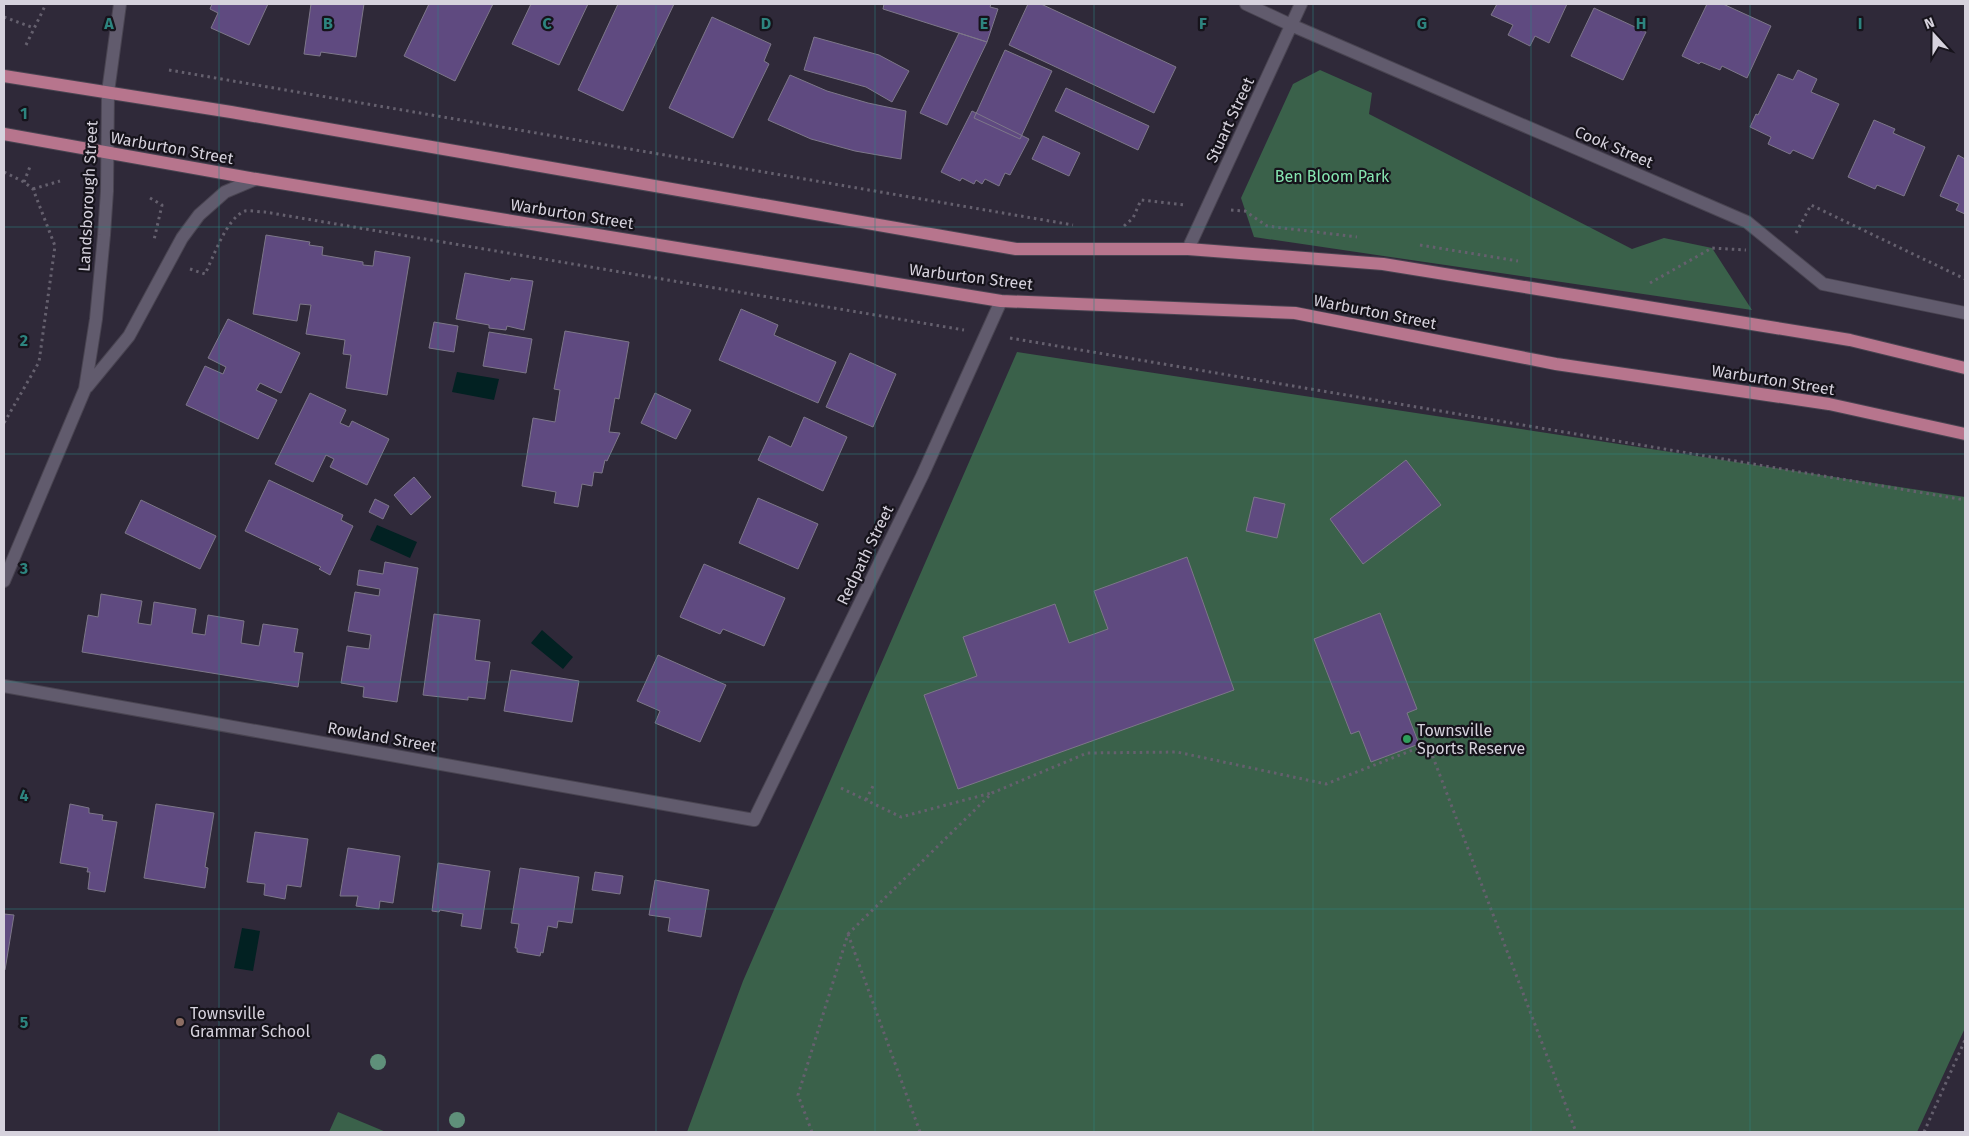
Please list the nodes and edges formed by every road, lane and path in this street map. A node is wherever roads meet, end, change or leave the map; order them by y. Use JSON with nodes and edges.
{"nodes":[{"id":1,"x":46,"y":4,"type":"edge"},
{"id":2,"x":120,"y":4,"type":"edge"},
{"id":3,"x":1246,"y":4,"type":"edge"},
{"id":4,"x":1301,"y":4,"type":"edge"},
{"id":5,"x":4,"y":17,"type":"edge"},
{"id":6,"x":1291,"y":25,"type":"junction"},
{"id":7,"x":34,"y":28,"type":"junction"},
{"id":8,"x":26,"y":46,"type":"dead end"},
{"id":9,"x":169,"y":70,"type":"dead end"},
{"id":10,"x":4,"y":76,"type":"edge"},
{"id":11,"x":108,"y":92,"type":"junction"},
{"id":12,"x":4,"y":134,"type":"edge"},
{"id":13,"x":108,"y":153,"type":"junction"},
{"id":14,"x":31,"y":164,"type":"dead end"},
{"id":15,"x":4,"y":172,"type":"edge"},
{"id":16,"x":256,"y":179,"type":"junction"},
{"id":17,"x":60,"y":181,"type":"dead end"},
{"id":18,"x":24,"y":182,"type":"junction"},
{"id":19,"x":33,"y":189,"type":"junction"},
{"id":20,"x":150,"y":198,"type":"dead end"},
{"id":21,"x":1208,"y":207,"type":"junction"},
{"id":22,"x":1082,"y":226,"type":"dead end"},
{"id":23,"x":1116,"y":226,"type":"dead end"},
{"id":24,"x":1362,"y":238,"type":"dead end"},
{"id":25,"x":154,"y":241,"type":"dead end"},
{"id":26,"x":1419,"y":245,"type":"dead end"},
{"id":27,"x":1188,"y":249,"type":"junction"},
{"id":28,"x":1784,"y":253,"type":"junction"},
{"id":29,"x":1525,"y":262,"type":"dead end"},
{"id":30,"x":187,"y":268,"type":"dead end"},
{"id":31,"x":1965,"y":279,"type":"edge"},
{"id":32,"x":1641,"y":282,"type":"dead end"},
{"id":33,"x":1001,"y":301,"type":"junction"},
{"id":34,"x":1965,"y":313,"type":"edge"},
{"id":35,"x":987,"y":334,"type":"junction"},
{"id":36,"x":1965,"y":368,"type":"edge"},
{"id":37,"x":86,"y":389,"type":"junction"},
{"id":38,"x":4,"y":423,"type":"edge"},
{"id":39,"x":1965,"y":434,"type":"edge"},
{"id":40,"x":1965,"y":500,"type":"edge"},
{"id":41,"x":4,"y":581,"type":"edge"},
{"id":42,"x":4,"y":686,"type":"edge"},
{"id":43,"x":874,"y":784,"type":"dead end"},
{"id":44,"x":841,"y":788,"type":"dead end"},
{"id":45,"x":992,"y":793,"type":"junction"},
{"id":46,"x":866,"y":800,"type":"junction"},
{"id":47,"x":754,"y":820,"type":"joint"},
{"id":48,"x":848,"y":934,"type":"junction"},
{"id":49,"x":1965,"y":1040,"type":"edge"},
{"id":50,"x":812,"y":1132,"type":"edge"},
{"id":51,"x":920,"y":1132,"type":"edge"},
{"id":52,"x":1576,"y":1132,"type":"edge"},
{"id":53,"x":1924,"y":1132,"type":"edge"}],
"edges":[{"from":1,"to":7,"type":"path"},
{"from":2,"to":11,"type":"street","name":"Landsborough Street"},
{"from":3,"to":6,"type":"street","name":"Cook Street"},
{"from":4,"to":6,"type":"street","name":"Stuart Street"},
{"from":5,"to":7,"type":"path"},
{"from":6,"to":21,"type":"street","name":"Stuart Street"},
{"from":6,"to":28,"type":"street","name":"Cook Street"},
{"from":7,"to":8,"type":"path"},
{"from":9,"to":22,"type":"path"},
{"from":10,"to":11,"type":"main road","name":"Warburton Street"},
{"from":11,"to":13,"type":"street","name":"Landsborough Street"},
{"from":11,"to":27,"type":"main road","name":"Warburton Street"},
{"from":12,"to":13,"type":"main road","name":"Warburton Street"},
{"from":13,"to":16,"type":"main road","name":"Warburton Street"},
{"from":13,"to":37,"type":"street","name":"Landsborough Street"},
{"from":14,"to":18,"type":"path"},
{"from":15,"to":18,"type":"path"},
{"from":16,"to":33,"type":"main road","name":"Warburton Street"},
{"from":16,"to":37,"type":"street","name":"Landsborough Street"},
{"from":17,"to":19,"type":"path"},
{"from":18,"to":19,"type":"path"},
{"from":19,"to":38,"type":"path"},
{"from":20,"to":25,"type":"path"},
{"from":21,"to":23,"type":"path"},
{"from":21,"to":24,"type":"path"},
{"from":21,"to":27,"type":"street","name":"Stuart Street"},
{"from":26,"to":29,"type":"path"},
{"from":27,"to":36,"type":"main road","name":"Warburton Street"},
{"from":28,"to":31,"type":"path"},
{"from":28,"to":32,"type":"path"},
{"from":28,"to":34,"type":"street","name":"Cook Street"},
{"from":30,"to":35,"type":"path"},
{"from":33,"to":35,"type":"street","name":"Redpath Street"},
{"from":33,"to":39,"type":"main road","name":"Warburton Street"},
{"from":35,"to":40,"type":"path"},
{"from":35,"to":47,"type":"street","name":"Redpath Street"},
{"from":37,"to":41,"type":"street","name":"Landsborough Street"},
{"from":42,"to":47,"type":"street","name":"Rowland Street"},
{"from":43,"to":46,"type":"path"},
{"from":44,"to":46,"type":"path"},
{"from":45,"to":46,"type":"path"},
{"from":45,"to":48,"type":"path"},
{"from":45,"to":52,"type":"path"},
{"from":48,"to":50,"type":"path"},
{"from":48,"to":51,"type":"path"},
{"from":49,"to":53,"type":"path"}]}
